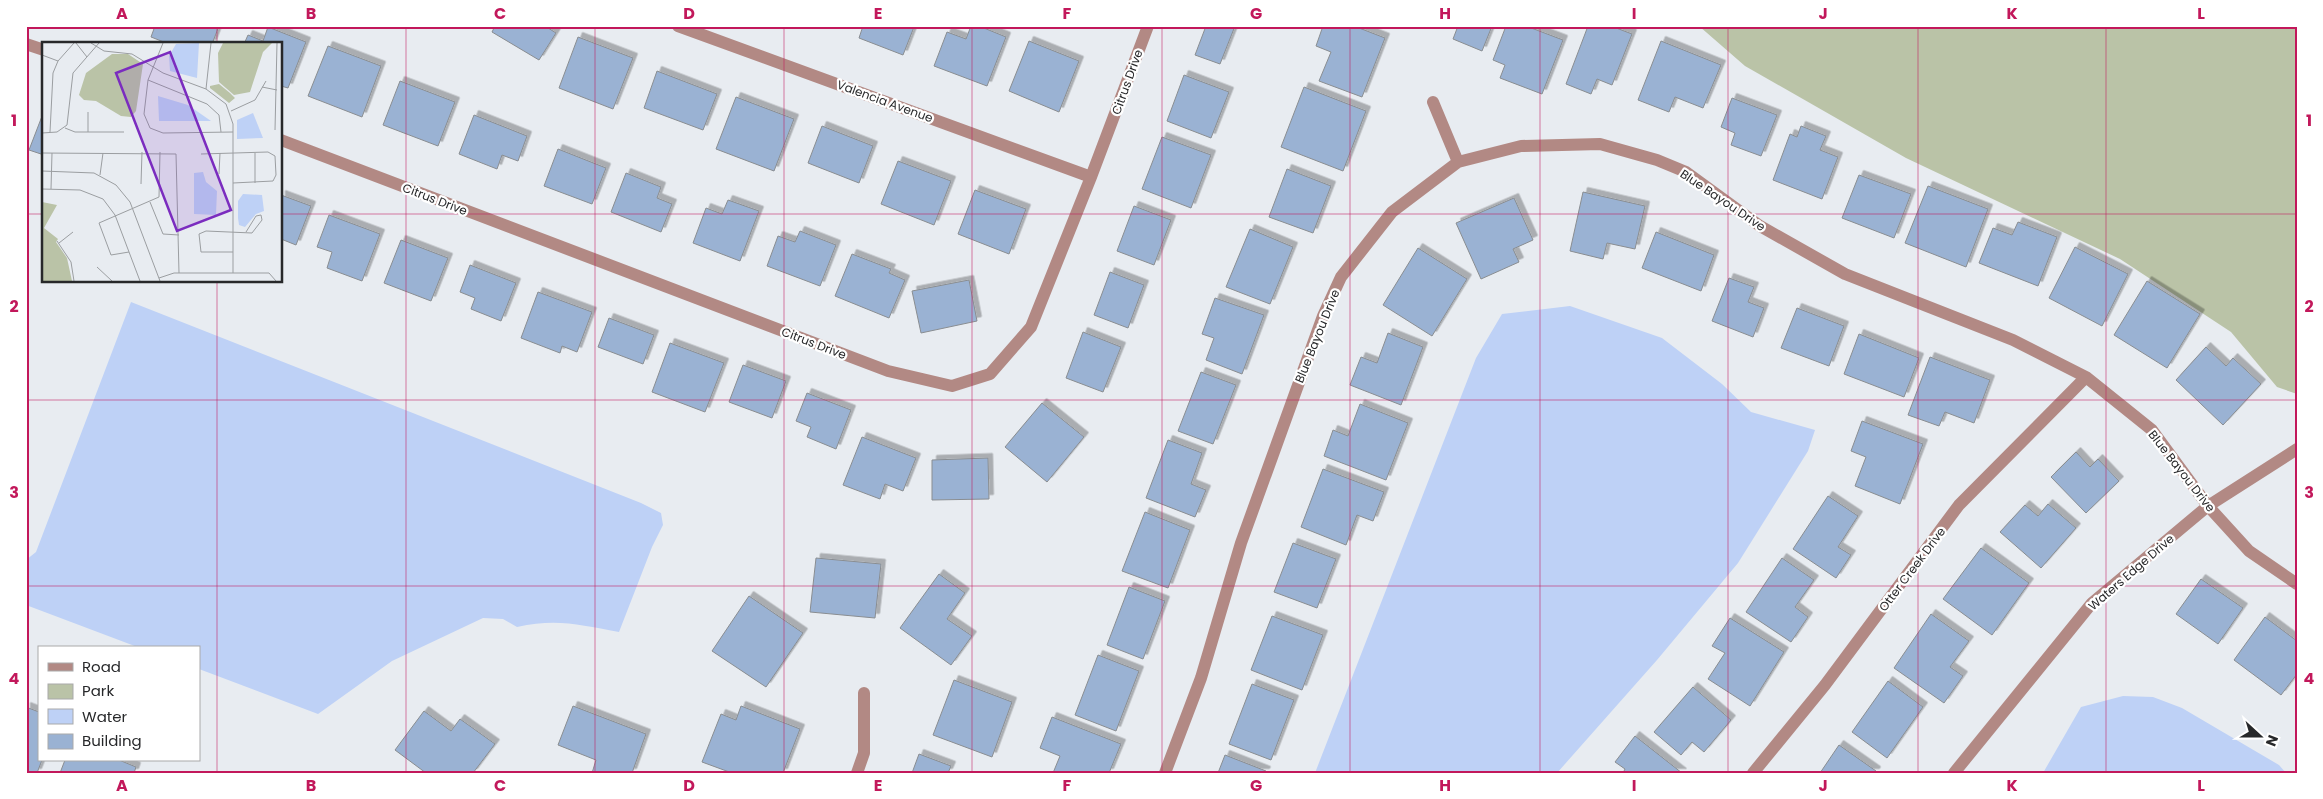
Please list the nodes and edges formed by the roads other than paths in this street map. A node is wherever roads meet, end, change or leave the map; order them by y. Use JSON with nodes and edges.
{"nodes":[{"id":1,"x":678,"y":26,"type":"edge"},
{"id":2,"x":1148,"y":26,"type":"edge"},
{"id":3,"x":26,"y":44,"type":"edge"},
{"id":4,"x":42,"y":49,"type":"edge"},
{"id":5,"x":1432,"y":102,"type":"dead end"},
{"id":6,"x":282,"y":140,"type":"edge"},
{"id":7,"x":1458,"y":162,"type":"junction"},
{"id":8,"x":1092,"y":177,"type":"junction"},
{"id":9,"x":2086,"y":377,"type":"junction"},
{"id":10,"x":2297,"y":449,"type":"edge"},
{"id":11,"x":2208,"y":506,"type":"junction"},
{"id":12,"x":2297,"y":584,"type":"edge"},
{"id":13,"x":864,"y":694,"type":"dead end"},
{"id":14,"x":857,"y":773,"type":"edge"},
{"id":15,"x":1165,"y":773,"type":"edge"},
{"id":16,"x":1753,"y":773,"type":"edge"},
{"id":17,"x":1954,"y":773,"type":"edge"}],
"edges":[{"from":1,"to":8,"type":"street","name":"Valencia Avenue"},
{"from":2,"to":8,"type":"street","name":"Citrus Drive"},
{"from":3,"to":4,"type":"street"},
{"from":5,"to":7,"type":"street"},
{"from":6,"to":8,"type":"street","name":"Citrus Drive"},
{"from":7,"to":9,"type":"street","name":"Blue Bayou Drive"},
{"from":7,"to":15,"type":"street","name":"Blue Bayou Drive"},
{"from":9,"to":11,"type":"street","name":"Blue Bayou Drive"},
{"from":9,"to":16,"type":"street","name":"Otter Creek Drive"},
{"from":10,"to":11,"type":"street","name":"Waters Edge Drive"},
{"from":11,"to":12,"type":"street","name":"Blue Bayou Drive"},
{"from":11,"to":17,"type":"street","name":"Waters Edge Drive"},
{"from":13,"to":14,"type":"street"}]}
